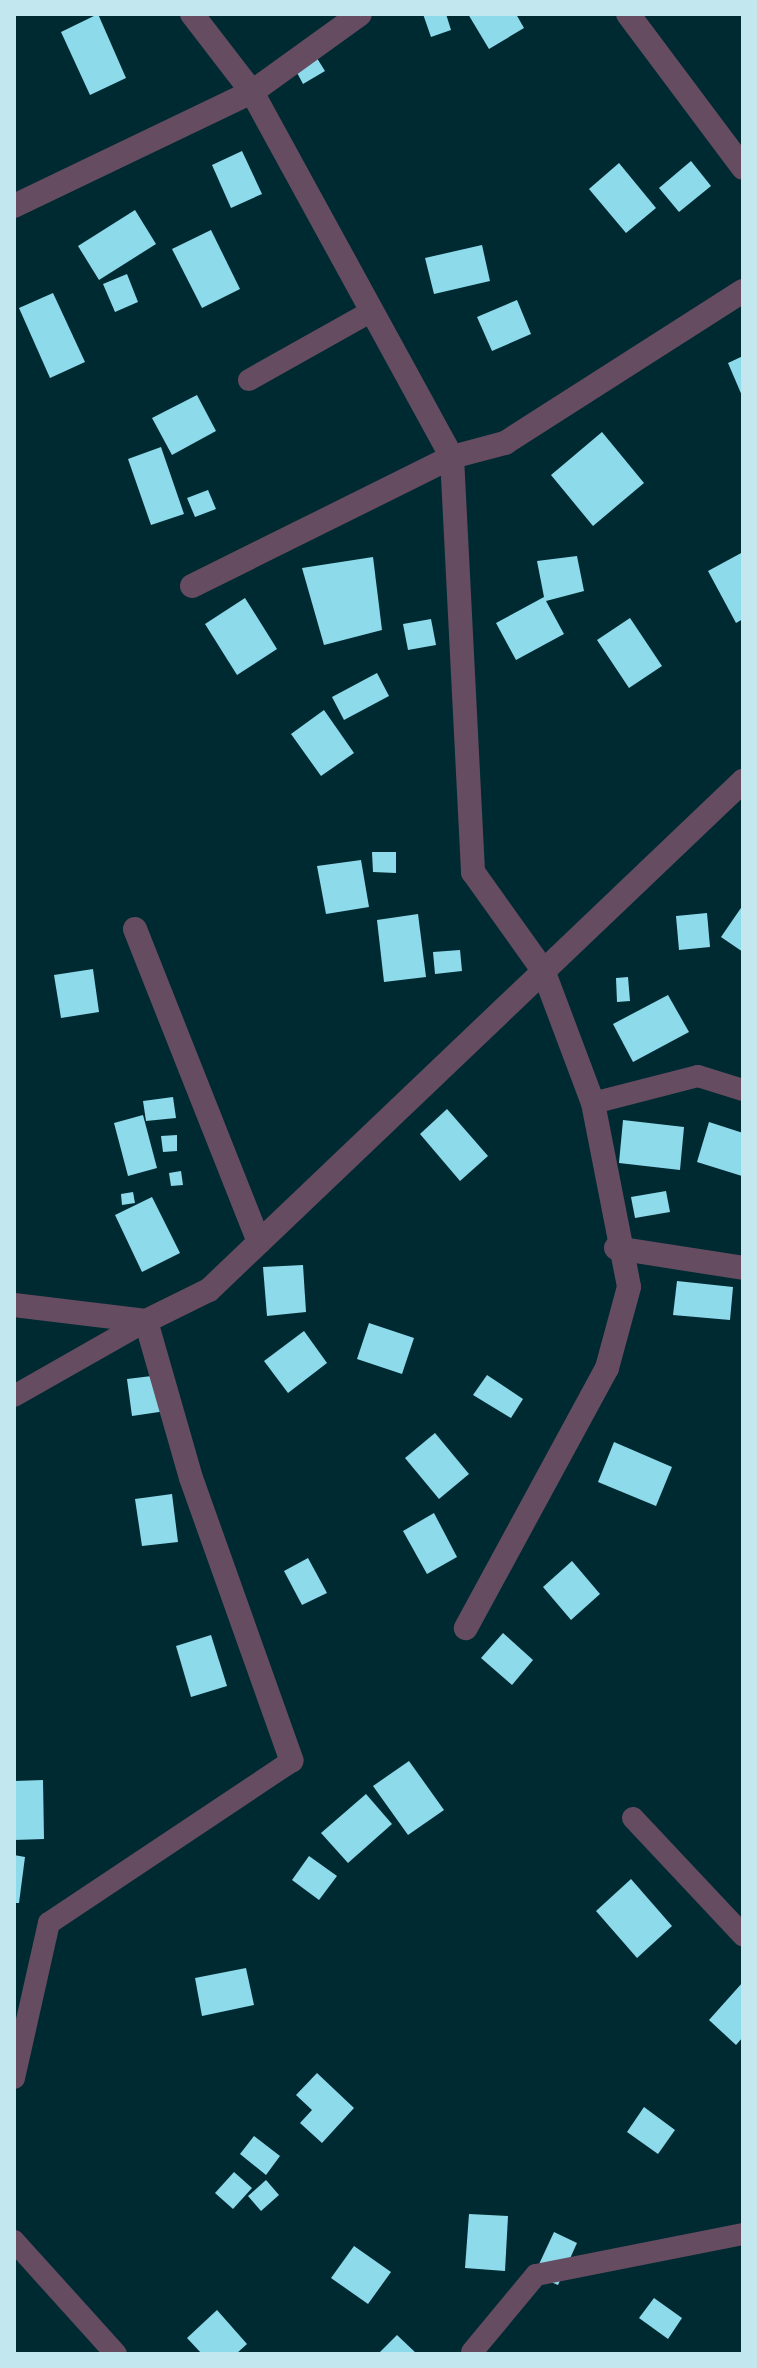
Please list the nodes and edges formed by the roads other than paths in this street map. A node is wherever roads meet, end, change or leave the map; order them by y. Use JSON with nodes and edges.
{"nodes":[{"id":1,"x":192,"y":14,"type":"edge"},
{"id":2,"x":360,"y":14,"type":"edge"},
{"id":3,"x":628,"y":14,"type":"edge"},
{"id":4,"x":252,"y":92,"type":"junction"},
{"id":5,"x":743,"y":168,"type":"edge"},
{"id":6,"x":14,"y":206,"type":"edge"},
{"id":7,"x":743,"y":291,"type":"edge"},
{"id":8,"x":372,"y":311,"type":"junction"},
{"id":9,"x":249,"y":380,"type":"dead end"},
{"id":10,"x":452,"y":457,"type":"junction"},
{"id":11,"x":192,"y":586,"type":"dead end"},
{"id":12,"x":743,"y":781,"type":"edge"},
{"id":13,"x":135,"y":929,"type":"dead end"},
{"id":14,"x":543,"y":970,"type":"junction"},
{"id":15,"x":743,"y":1090,"type":"edge"},
{"id":16,"x":593,"y":1103,"type":"junction"},
{"id":17,"x":259,"y":1242,"type":"junction"},
{"id":18,"x":616,"y":1248,"type":"junction"},
{"id":19,"x":743,"y":1268,"type":"edge"},
{"id":20,"x":14,"y":1305,"type":"edge"},
{"id":21,"x":146,"y":1321,"type":"junction"},
{"id":22,"x":14,"y":1396,"type":"edge"},
{"id":23,"x":466,"y":1628,"type":"dead end"},
{"id":24,"x":292,"y":1761,"type":"joint"},
{"id":25,"x":633,"y":1818,"type":"dead end"},
{"id":26,"x":743,"y":1935,"type":"edge"},
{"id":27,"x":14,"y":2078,"type":"edge"},
{"id":28,"x":743,"y":2234,"type":"edge"},
{"id":29,"x":14,"y":2241,"type":"edge"},
{"id":30,"x":472,"y":2352,"type":"dead end"},
{"id":31,"x":116,"y":2354,"type":"edge"}],
"edges":[{"from":1,"to":4,"type":"street"},
{"from":2,"to":4,"type":"street"},
{"from":3,"to":5,"type":"street"},
{"from":4,"to":6,"type":"street"},
{"from":4,"to":8,"type":"street"},
{"from":7,"to":10,"type":"street"},
{"from":8,"to":9,"type":"lane"},
{"from":8,"to":10,"type":"street"},
{"from":10,"to":11,"type":"street"},
{"from":10,"to":14,"type":"street"},
{"from":12,"to":14,"type":"street"},
{"from":13,"to":17,"type":"street"},
{"from":14,"to":16,"type":"street"},
{"from":14,"to":17,"type":"street"},
{"from":15,"to":16,"type":"lane"},
{"from":16,"to":18,"type":"street"},
{"from":17,"to":21,"type":"street"},
{"from":18,"to":19,"type":"street"},
{"from":18,"to":23,"type":"street"},
{"from":20,"to":21,"type":"street"},
{"from":21,"to":22,"type":"lane"},
{"from":21,"to":24,"type":"street"},
{"from":24,"to":27,"type":"lane"},
{"from":25,"to":26,"type":"lane"},
{"from":28,"to":30,"type":"lane"},
{"from":29,"to":31,"type":"lane"}]}
